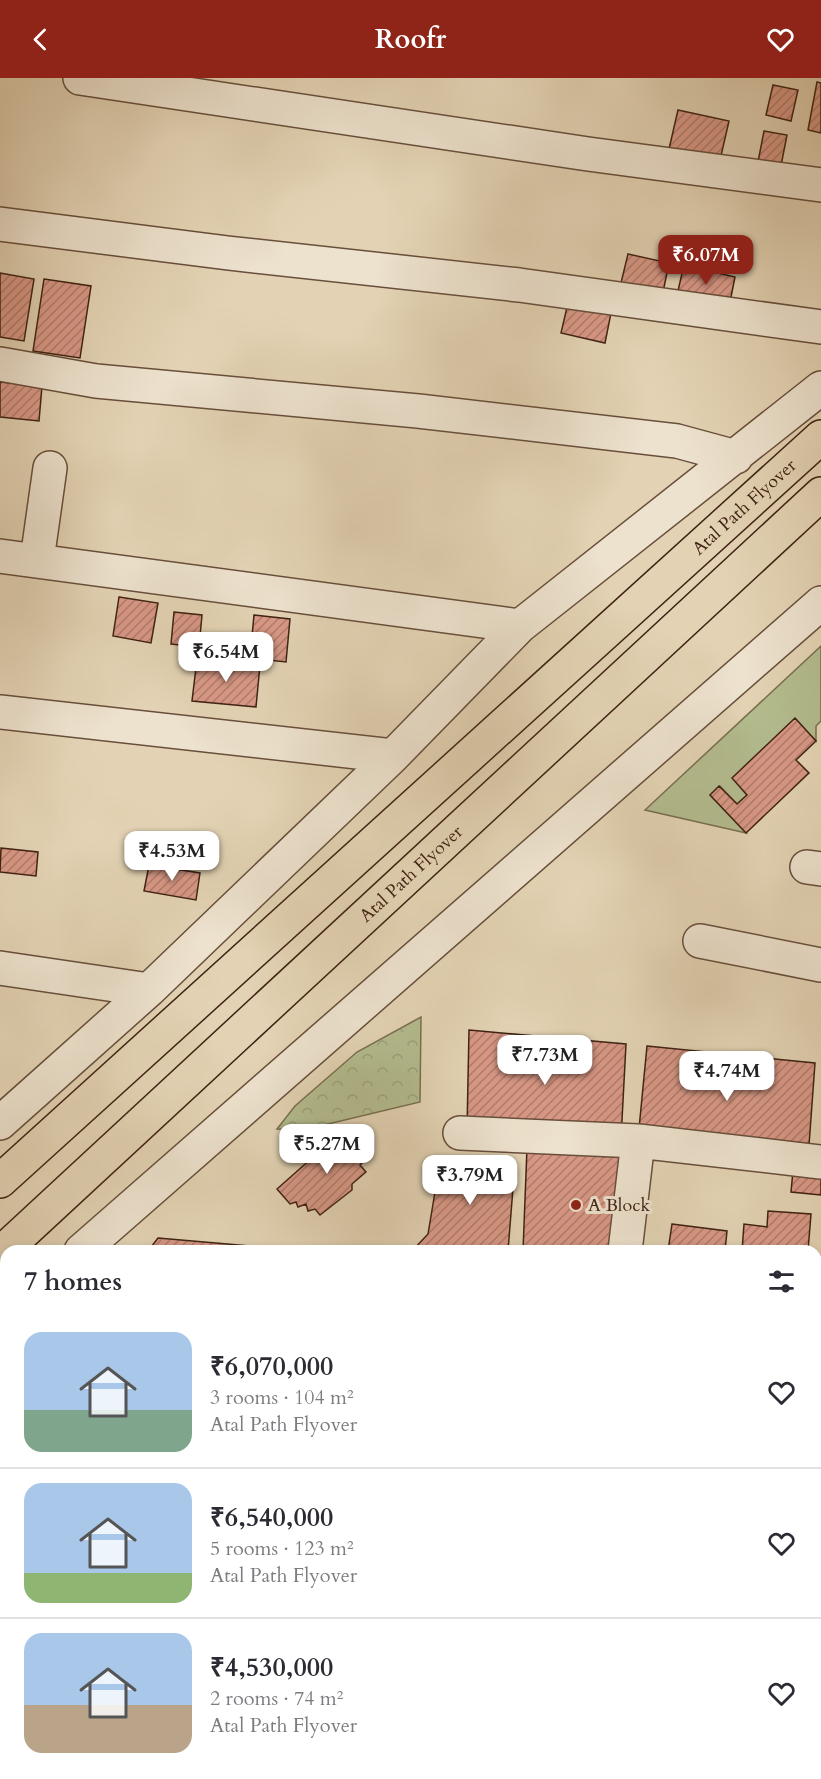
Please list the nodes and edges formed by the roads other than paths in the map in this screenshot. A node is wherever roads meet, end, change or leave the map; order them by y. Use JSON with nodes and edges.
{"nodes":[{"id":1,"x":80,"y":78,"type":"edge"},
{"id":2,"x":821,"y":185,"type":"edge"},
{"id":3,"x":0,"y":224,"type":"edge"},
{"id":4,"x":821,"y":327,"type":"edge"},
{"id":5,"x":0,"y":364,"type":"edge"},
{"id":6,"x":821,"y":388,"type":"edge"},
{"id":7,"x":821,"y":437,"type":"edge"},
{"id":8,"x":736,"y":457,"type":"junction"},
{"id":9,"x":50,"y":468,"type":"dead end"},
{"id":10,"x":821,"y":494,"type":"edge"},
{"id":11,"x":0,"y":556,"type":"edge"},
{"id":12,"x":37,"y":560,"type":"junction"},
{"id":13,"x":821,"y":603,"type":"edge"},
{"id":14,"x":520,"y":626,"type":"junction"},
{"id":15,"x":0,"y":712,"type":"edge"},
{"id":16,"x":393,"y":756,"type":"junction"},
{"id":17,"x":700,"y":941,"type":"dead end"},
{"id":18,"x":821,"y":965,"type":"edge"},
{"id":19,"x":0,"y":968,"type":"edge"},
{"id":20,"x":149,"y":990,"type":"junction"},
{"id":21,"x":0,"y":1123,"type":"edge"},
{"id":22,"x":460,"y":1133,"type":"dead end"},
{"id":23,"x":638,"y":1142,"type":"junction"},
{"id":24,"x":821,"y":1162,"type":"edge"},
{"id":25,"x":0,"y":1181,"type":"edge"},
{"id":26,"x":10,"y":1245,"type":"edge"},
{"id":27,"x":88,"y":1245,"type":"edge"},
{"id":28,"x":626,"y":1245,"type":"edge"}],
"edges":[{"from":1,"to":2,"type":"street"},
{"from":3,"to":4,"type":"street"},
{"from":5,"to":8,"type":"street"},
{"from":6,"to":8,"type":"street"},
{"from":7,"to":25,"type":"main road","name":"Atal Path Flyover"},
{"from":8,"to":14,"type":"street"},
{"from":9,"to":12,"type":"street"},
{"from":10,"to":26,"type":"main road","name":"Atal Path Flyover"},
{"from":11,"to":12,"type":"street"},
{"from":12,"to":14,"type":"street"},
{"from":13,"to":27,"type":"street"},
{"from":14,"to":16,"type":"street"},
{"from":15,"to":16,"type":"street"},
{"from":16,"to":20,"type":"street"},
{"from":17,"to":18,"type":"street"},
{"from":19,"to":20,"type":"street"},
{"from":20,"to":21,"type":"street"},
{"from":22,"to":23,"type":"street"},
{"from":23,"to":24,"type":"street"},
{"from":23,"to":28,"type":"street"}]}
